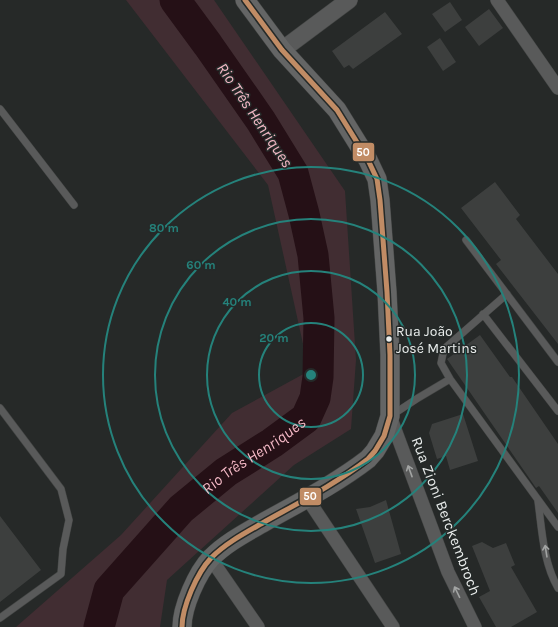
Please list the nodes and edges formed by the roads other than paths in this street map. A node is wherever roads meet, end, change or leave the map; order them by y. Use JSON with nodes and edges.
{"nodes":[{"id":1,"x":245,"y":0,"type":"edge"},
{"id":2,"x":349,"y":0,"type":"edge"},
{"id":3,"x":497,"y":0,"type":"edge"},
{"id":4,"x":282,"y":50,"type":"junction"},
{"id":5,"x":558,"y":88,"type":"edge"},
{"id":6,"x":0,"y":109,"type":"edge"},
{"id":7,"x":74,"y":205,"type":"dead end"},
{"id":8,"x":466,"y":240,"type":"dead end"},
{"id":9,"x":507,"y":294,"type":"junction"},
{"id":10,"x":483,"y":314,"type":"junction"},
{"id":11,"x":558,"y":362,"type":"edge"},
{"id":12,"x":450,"y":380,"type":"junction"},
{"id":13,"x":0,"y":408,"type":"edge"},
{"id":14,"x":558,"y":411,"type":"edge"},
{"id":15,"x":390,"y":416,"type":"junction"},
{"id":16,"x":307,"y":498,"type":"junction"},
{"id":17,"x":537,"y":499,"type":"junction"},
{"id":18,"x":558,"y":527,"type":"edge"},
{"id":19,"x":210,"y":559,"type":"junction"},
{"id":20,"x":558,"y":588,"type":"edge"},
{"id":21,"x":0,"y":618,"type":"edge"},
{"id":22,"x":182,"y":627,"type":"edge"},
{"id":23,"x":258,"y":627,"type":"edge"},
{"id":24,"x":393,"y":627,"type":"edge"},
{"id":25,"x":475,"y":627,"type":"edge"}],
"edges":[{"from":1,"to":4,"type":"main road"},
{"from":2,"to":4,"type":"street"},
{"from":3,"to":5,"type":"street"},
{"from":4,"to":15,"type":"main road"},
{"from":6,"to":7,"type":"lane"},
{"from":8,"to":9,"type":"lane"},
{"from":9,"to":10,"type":"lane"},
{"from":9,"to":11,"type":"lane"},
{"from":10,"to":12,"type":"lane"},
{"from":10,"to":14,"type":"lane"},
{"from":12,"to":15,"type":"lane"},
{"from":12,"to":17,"type":"lane"},
{"from":13,"to":21,"type":"lane"},
{"from":15,"to":16,"type":"main road"},
{"from":25,"to":15,"type":"street","name":"Rua Zioni Berckembroch","one_way":true},
{"from":16,"to":19,"type":"main road"},
{"from":16,"to":24,"type":"street"},
{"from":17,"to":18,"type":"lane"},
{"from":20,"to":17,"type":"lane","one_way":true},
{"from":19,"to":22,"type":"main road"},
{"from":19,"to":23,"type":"street"}]}
